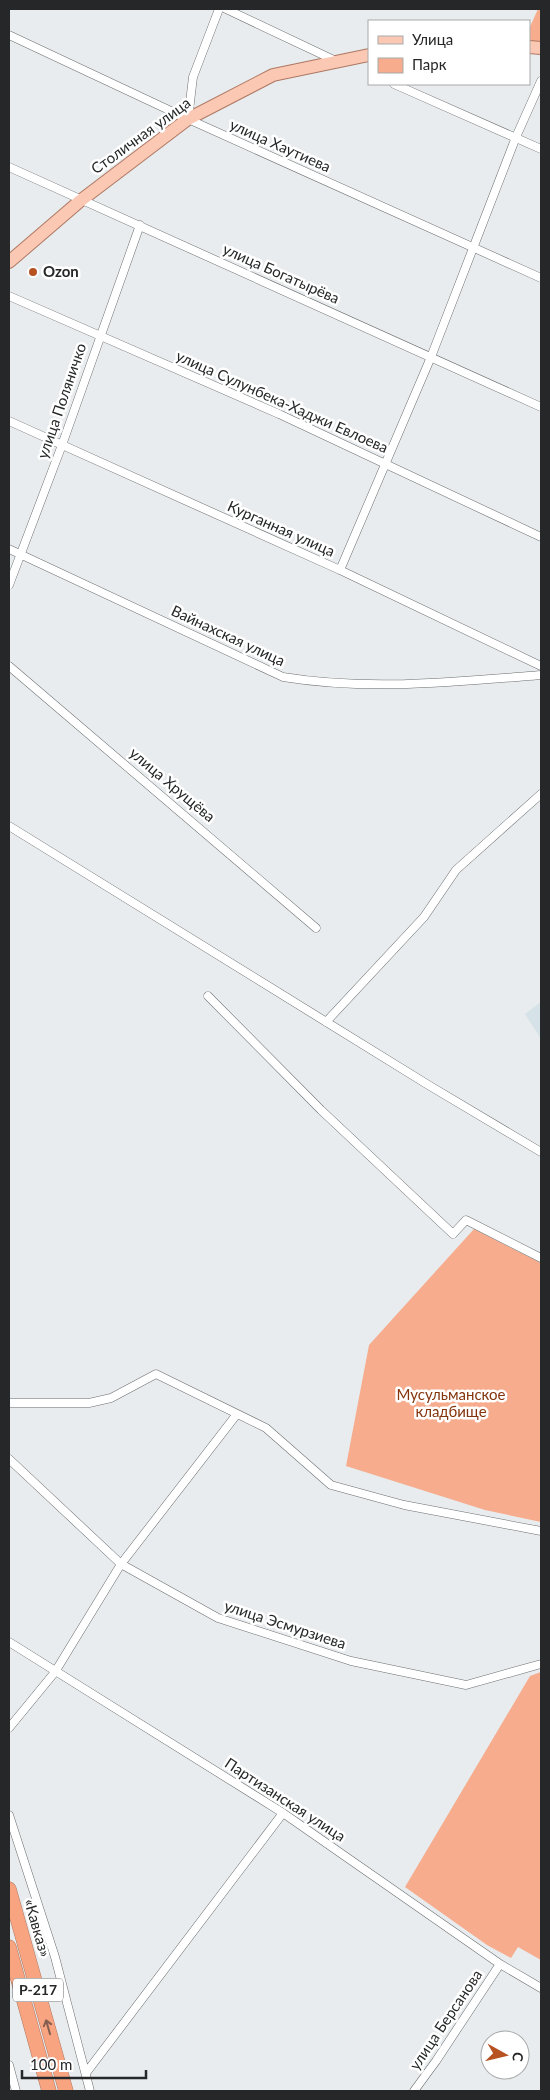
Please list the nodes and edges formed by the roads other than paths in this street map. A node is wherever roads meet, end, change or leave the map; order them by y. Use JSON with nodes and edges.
{"nodes":[{"id":1,"x":219,"y":9,"type":"edge"},
{"id":2,"x":226,"y":9,"type":"edge"},
{"id":3,"x":9,"y":36,"type":"edge"},
{"id":4,"x":368,"y":55,"type":"edge"},
{"id":5,"x":338,"y":62,"type":"junction"},
{"id":6,"x":541,"y":81,"type":"edge"},
{"id":7,"x":396,"y":85,"type":"edge"},
{"id":8,"x":188,"y":119,"type":"junction"},
{"id":9,"x":516,"y":137,"type":"junction"},
{"id":10,"x":541,"y":149,"type":"edge"},
{"id":11,"x":9,"y":167,"type":"edge"},
{"id":12,"x":80,"y":201,"type":"junction"},
{"id":13,"x":140,"y":225,"type":"junction"},
{"id":14,"x":474,"y":248,"type":"junction"},
{"id":15,"x":9,"y":262,"type":"edge"},
{"id":16,"x":541,"y":278,"type":"edge"},
{"id":17,"x":9,"y":296,"type":"edge"},
{"id":18,"x":99,"y":336,"type":"junction"},
{"id":19,"x":431,"y":357,"type":"junction"},
{"id":20,"x":541,"y":407,"type":"edge"},
{"id":21,"x":9,"y":421,"type":"edge"},
{"id":22,"x":62,"y":445,"type":"junction"},
{"id":23,"x":386,"y":464,"type":"junction"},
{"id":24,"x":541,"y":536,"type":"edge"},
{"id":25,"x":9,"y":550,"type":"edge"},
{"id":26,"x":20,"y":554,"type":"junction"},
{"id":27,"x":340,"y":570,"type":"junction"},
{"id":28,"x":9,"y":585,"type":"edge"},
{"id":29,"x":9,"y":666,"type":"edge"},
{"id":30,"x":541,"y":666,"type":"edge"},
{"id":31,"x":541,"y":675,"type":"edge"},
{"id":32,"x":541,"y":794,"type":"edge"},
{"id":33,"x":9,"y":826,"type":"edge"},
{"id":34,"x":316,"y":928,"type":"dead end"},
{"id":35,"x":208,"y":996,"type":"dead end"},
{"id":36,"x":326,"y":1022,"type":"junction"},
{"id":37,"x":541,"y":1152,"type":"edge"},
{"id":38,"x":541,"y":1258,"type":"edge"},
{"id":39,"x":9,"y":1403,"type":"edge"},
{"id":40,"x":237,"y":1414,"type":"junction"},
{"id":41,"x":9,"y":1459,"type":"edge"},
{"id":42,"x":541,"y":1531,"type":"edge"},
{"id":43,"x":121,"y":1564,"type":"junction"},
{"id":44,"x":9,"y":1642,"type":"edge"},
{"id":45,"x":541,"y":1664,"type":"edge"},
{"id":46,"x":55,"y":1672,"type":"junction"},
{"id":47,"x":9,"y":1728,"type":"edge"},
{"id":48,"x":283,"y":1813,"type":"junction"},
{"id":49,"x":9,"y":1815,"type":"edge"},
{"id":50,"x":9,"y":1889,"type":"edge"},
{"id":51,"x":9,"y":1947,"type":"edge"},
{"id":52,"x":500,"y":1964,"type":"junction"},
{"id":53,"x":541,"y":1988,"type":"edge"},
{"id":54,"x":9,"y":2065,"type":"edge"},
{"id":55,"x":86,"y":2073,"type":"junction"},
{"id":56,"x":10,"y":2078,"type":"edge"},
{"id":57,"x":16,"y":2091,"type":"edge"},
{"id":58,"x":50,"y":2091,"type":"edge"},
{"id":59,"x":66,"y":2091,"type":"edge"},
{"id":60,"x":90,"y":2091,"type":"edge"},
{"id":61,"x":414,"y":2091,"type":"edge"}],
"edges":[{"from":1,"to":8,"type":"street"},
{"from":2,"to":5,"type":"street"},
{"from":3,"to":8,"type":"street","name":"улица Хаутиева"},
{"from":4,"to":5,"type":"main road","name":"Столичная улица"},
{"from":5,"to":8,"type":"main road","name":"Столичная улица"},
{"from":6,"to":9,"type":"street"},
{"from":7,"to":9,"type":"street"},
{"from":8,"to":12,"type":"main road","name":"Столичная улица"},
{"from":8,"to":14,"type":"street","name":"улица Хаутиева"},
{"from":9,"to":10,"type":"street"},
{"from":9,"to":14,"type":"street"},
{"from":11,"to":12,"type":"street","name":"улица Богатырёва"},
{"from":12,"to":13,"type":"street","name":"улица Богатырёва"},
{"from":12,"to":15,"type":"main road","name":"Столичная улица"},
{"from":13,"to":18,"type":"street","name":"улица Поляничко"},
{"from":13,"to":19,"type":"street","name":"улица Богатырёва"},
{"from":14,"to":16,"type":"street","name":"улица Хаутиева"},
{"from":14,"to":19,"type":"street"},
{"from":17,"to":18,"type":"street","name":"улица Сулунбека-Хаджи Евлоева"},
{"from":18,"to":22,"type":"street","name":"улица Поляничко"},
{"from":18,"to":23,"type":"street","name":"улица Сулунбека-Хаджи Евлоева"},
{"from":19,"to":20,"type":"street","name":"улица Богатырёва"},
{"from":19,"to":23,"type":"street"},
{"from":21,"to":22,"type":"street","name":"Курганная улица"},
{"from":22,"to":26,"type":"street","name":"улица Поляничко"},
{"from":22,"to":27,"type":"street","name":"Курганная улица"},
{"from":23,"to":24,"type":"street","name":"улица Сулунбека-Хаджи Евлоева"},
{"from":23,"to":27,"type":"street"},
{"from":25,"to":26,"type":"street","name":"Вайнахская улица"},
{"from":26,"to":28,"type":"street","name":"улица Поляничко"},
{"from":26,"to":31,"type":"street","name":"Вайнахская улица"},
{"from":27,"to":30,"type":"street","name":"Курганная улица"},
{"from":29,"to":34,"type":"street","name":"улица Хрущёва"},
{"from":32,"to":36,"type":"street"},
{"from":33,"to":36,"type":"street"},
{"from":35,"to":38,"type":"street"},
{"from":36,"to":37,"type":"street"},
{"from":39,"to":40,"type":"street"},
{"from":40,"to":42,"type":"street"},
{"from":40,"to":43,"type":"street"},
{"from":41,"to":43,"type":"street","name":"улица Эсмурзиева"},
{"from":43,"to":45,"type":"street","name":"улица Эсмурзиева"},
{"from":43,"to":46,"type":"street"},
{"from":44,"to":46,"type":"street","name":"Партизанская улица"},
{"from":46,"to":47,"type":"street"},
{"from":46,"to":48,"type":"street","name":"Партизанская улица"},
{"from":48,"to":52,"type":"street","name":"Партизанская улица"},
{"from":48,"to":55,"type":"street"},
{"from":49,"to":55,"type":"street"},
{"from":59,"to":50,"type":"highway","name":"«Кавказ»","number":"Р-217","one_way":true},
{"from":51,"to":58,"type":"highway","number":"Р-217"},
{"from":52,"to":53,"type":"street","name":"Партизанская улица"},
{"from":52,"to":61,"type":"street","name":"улица Берсанова"},
{"from":54,"to":56,"type":"street"},
{"from":55,"to":60,"type":"street"},
{"from":56,"to":57,"type":"street"}]}
